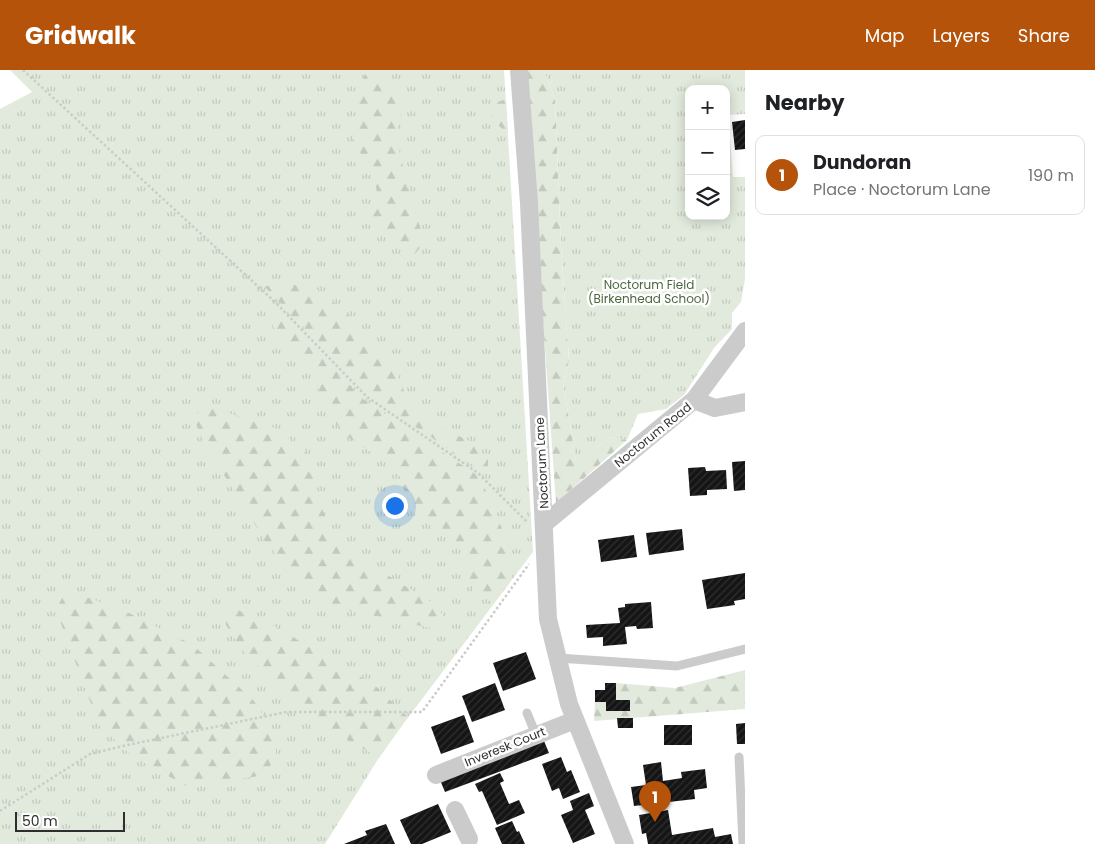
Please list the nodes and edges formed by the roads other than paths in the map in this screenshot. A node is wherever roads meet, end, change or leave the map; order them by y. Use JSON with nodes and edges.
{"nodes":[{"id":1,"x":519,"y":70,"type":"edge"},
{"id":2,"x":745,"y":331,"type":"edge"},
{"id":3,"x":694,"y":400,"type":"junction"},
{"id":4,"x":745,"y":402,"type":"edge"},
{"id":5,"x":545,"y":523,"type":"junction"},
{"id":6,"x":745,"y":649,"type":"edge"},
{"id":7,"x":558,"y":658,"type":"junction"},
{"id":8,"x":527,"y":713,"type":"dead end"},
{"id":9,"x":575,"y":720,"type":"junction"},
{"id":10,"x":536,"y":735,"type":"junction"},
{"id":11,"x":739,"y":757,"type":"dead end"},
{"id":12,"x":436,"y":775,"type":"dead end"},
{"id":13,"x":455,"y":810,"type":"dead end"},
{"id":14,"x":466,"y":842,"type":"edge"},
{"id":15,"x":625,"y":844,"type":"edge"},
{"id":16,"x":743,"y":844,"type":"edge"}],
"edges":[{"from":1,"to":5,"type":"street","name":"Noctorum Lane"},
{"from":2,"to":3,"type":"street","name":"Noctorum Road"},
{"from":3,"to":4,"type":"street"},
{"from":3,"to":5,"type":"street","name":"Noctorum Road"},
{"from":5,"to":7,"type":"street","name":"Noctorum Lane"},
{"from":6,"to":7,"type":"lane"},
{"from":7,"to":9,"type":"street","name":"Noctorum Lane"},
{"from":8,"to":10,"type":"lane"},
{"from":9,"to":10,"type":"street","name":"Inveresk Court"},
{"from":9,"to":15,"type":"street","name":"Noctorum Lane"},
{"from":10,"to":12,"type":"street","name":"Inveresk Court"},
{"from":11,"to":16,"type":"lane"},
{"from":13,"to":14,"type":"street"}]}
